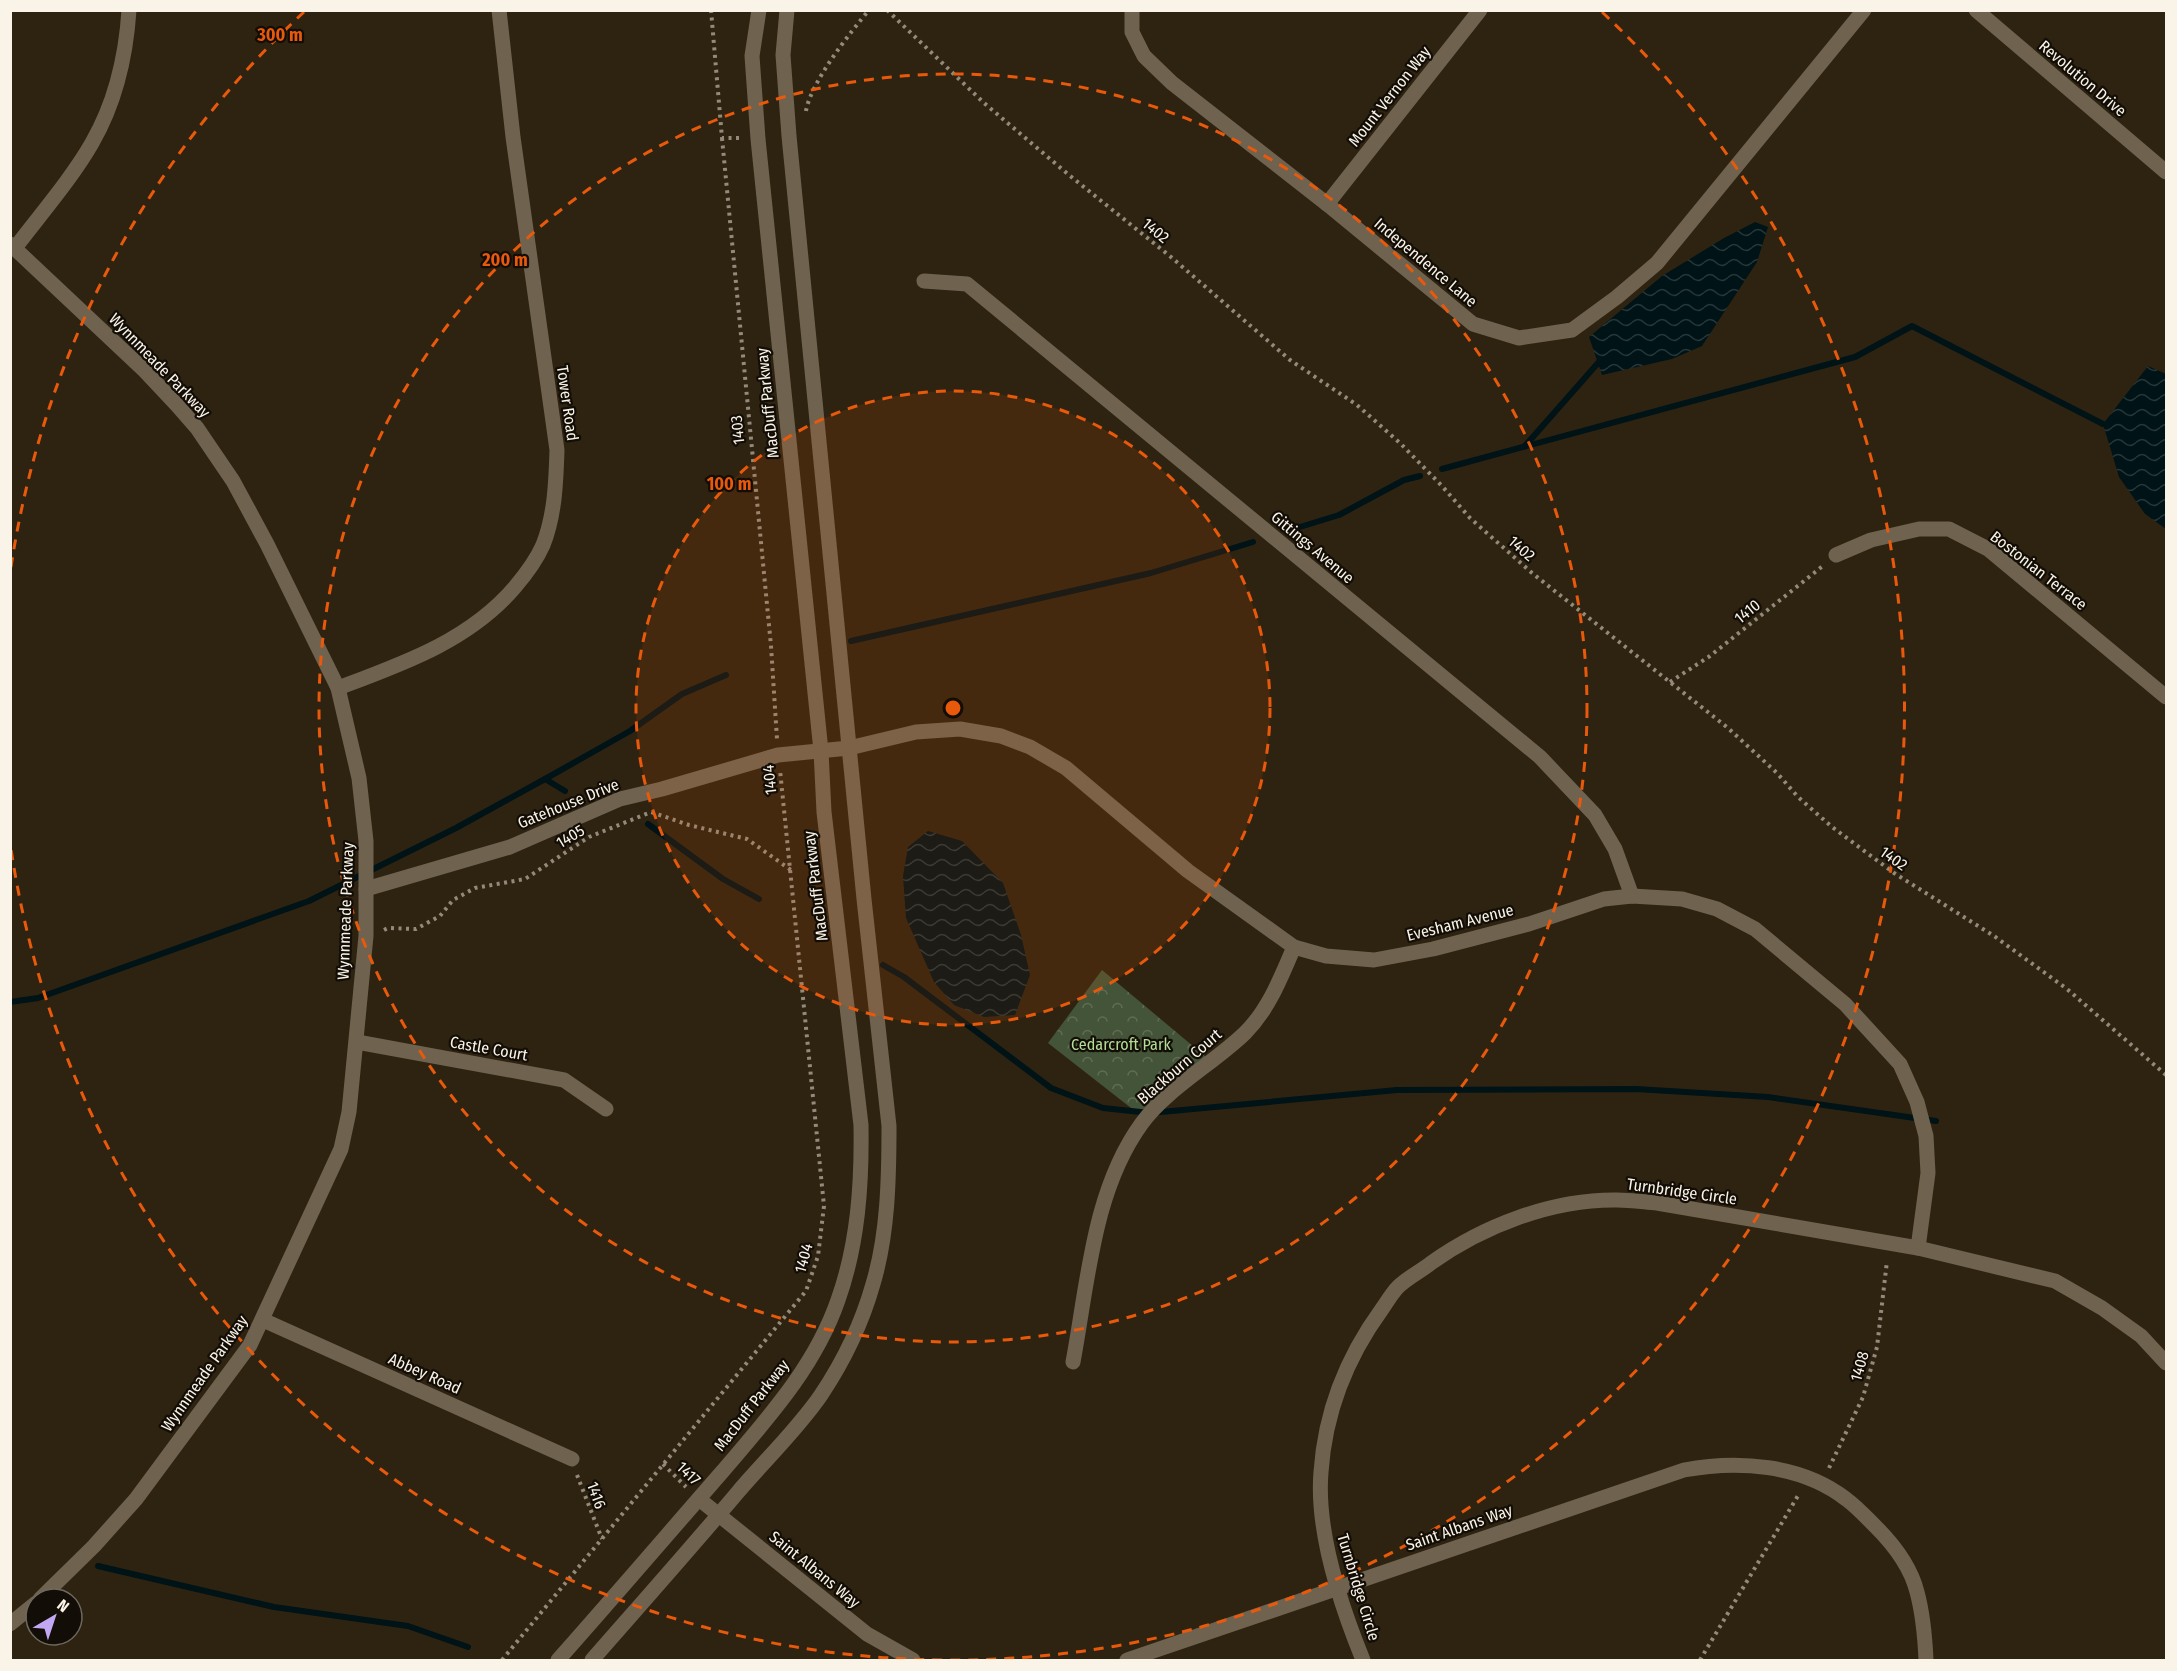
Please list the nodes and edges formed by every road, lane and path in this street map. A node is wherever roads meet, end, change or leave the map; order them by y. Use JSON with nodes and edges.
{"nodes":[{"id":1,"x":129,"y":10,"type":"edge"},
{"id":2,"x":499,"y":10,"type":"edge"},
{"id":3,"x":711,"y":10,"type":"edge"},
{"id":4,"x":759,"y":10,"type":"edge"},
{"id":5,"x":787,"y":10,"type":"edge"},
{"id":6,"x":869,"y":10,"type":"edge"},
{"id":7,"x":886,"y":10,"type":"edge"},
{"id":8,"x":1132,"y":10,"type":"edge"},
{"id":9,"x":1480,"y":10,"type":"edge"},
{"id":10,"x":1864,"y":10,"type":"edge"},
{"id":11,"x":1976,"y":10,"type":"edge"},
{"id":12,"x":789,"y":136,"type":"junction"},
{"id":13,"x":722,"y":138,"type":"junction"},
{"id":14,"x":758,"y":139,"type":"junction"},
{"id":15,"x":2166,"y":172,"type":"edge"},
{"id":16,"x":1327,"y":204,"type":"junction"},
{"id":17,"x":13,"y":246,"type":"edge"},
{"id":18,"x":924,"y":281,"type":"dead end"},
{"id":19,"x":1836,"y":555,"type":"joint"},
{"id":20,"x":1670,"y":682,"type":"junction"},
{"id":21,"x":338,"y":688,"type":"junction"},
{"id":22,"x":2166,"y":697,"type":"edge"},
{"id":23,"x":849,"y":748,"type":"junction"},
{"id":24,"x":821,"y":751,"type":"junction"},
{"id":25,"x":778,"y":755,"type":"junction"},
{"id":26,"x":790,"y":870,"type":"junction"},
{"id":27,"x":366,"y":889,"type":"junction"},
{"id":28,"x":1632,"y":896,"type":"junction"},
{"id":29,"x":366,"y":936,"type":"junction"},
{"id":30,"x":1294,"y":947,"type":"junction"},
{"id":31,"x":357,"y":1042,"type":"junction"},
{"id":32,"x":2166,"y":1075,"type":"edge"},
{"id":33,"x":606,"y":1109,"type":"dead end"},
{"id":34,"x":1889,"y":1244,"type":"junction"},
{"id":35,"x":1918,"y":1248,"type":"junction"},
{"id":36,"x":263,"y":1320,"type":"junction"},
{"id":37,"x":1073,"y":1362,"type":"dead end"},
{"id":38,"x":2166,"y":1363,"type":"edge"},
{"id":39,"x":572,"y":1460,"type":"joint"},
{"id":40,"x":663,"y":1464,"type":"junction"},
{"id":41,"x":1815,"y":1482,"type":"junction"},
{"id":42,"x":699,"y":1499,"type":"junction"},
{"id":43,"x":718,"y":1516,"type":"junction"},
{"id":44,"x":602,"y":1539,"type":"junction"},
{"id":45,"x":52,"y":1587,"type":"edge"},
{"id":46,"x":1338,"y":1588,"type":"junction"},
{"id":47,"x":24,"y":1612,"type":"edge"},
{"id":48,"x":10,"y":1624,"type":"edge"},
{"id":49,"x":502,"y":1660,"type":"edge"},
{"id":50,"x":558,"y":1660,"type":"edge"},
{"id":51,"x":592,"y":1660,"type":"edge"},
{"id":52,"x":913,"y":1660,"type":"edge"},
{"id":53,"x":1127,"y":1660,"type":"edge"},
{"id":54,"x":1363,"y":1660,"type":"edge"},
{"id":55,"x":1700,"y":1660,"type":"edge"},
{"id":56,"x":1926,"y":1660,"type":"edge"}],
"edges":[{"from":1,"to":17,"type":"street"},
{"from":2,"to":21,"type":"street","name":"Tower Road"},
{"from":3,"to":13,"type":"path"},
{"from":4,"to":14,"type":"street","name":"MacDuff Parkway"},
{"from":5,"to":12,"type":"street"},
{"from":6,"to":12,"type":"path"},
{"from":7,"to":20,"type":"path","name":"1402"},
{"from":8,"to":16,"type":"street","name":"Independence Lane"},
{"from":9,"to":16,"type":"street","name":"Mount Vernon Way"},
{"from":10,"to":16,"type":"street","name":"Independence Lane"},
{"from":11,"to":15,"type":"street","name":"Revolution Drive"},
{"from":12,"to":23,"type":"street"},
{"from":13,"to":14,"type":"path"},
{"from":13,"to":25,"type":"path","name":"1403"},
{"from":14,"to":24,"type":"street","name":"MacDuff Parkway"},
{"from":17,"to":21,"type":"street","name":"Wynnmeade Parkway"},
{"from":18,"to":28,"type":"street","name":"Gittings Avenue"},
{"from":19,"to":20,"type":"path","name":"1410"},
{"from":19,"to":22,"type":"street","name":"Bostonian Terrace"},
{"from":20,"to":32,"type":"path","name":"1402"},
{"from":21,"to":27,"type":"street","name":"Wynnmeade Parkway"},
{"from":23,"to":24,"type":"street","name":"Evesham Avenue"},
{"from":23,"to":30,"type":"street","name":"Evesham Avenue"},
{"from":23,"to":43,"type":"street"},
{"from":24,"to":25,"type":"street","name":"Gatehouse Drive"},
{"from":24,"to":42,"type":"street","name":"MacDuff Parkway"},
{"from":25,"to":26,"type":"path","name":"1404"},
{"from":25,"to":27,"type":"street","name":"Gatehouse Drive"},
{"from":26,"to":29,"type":"path","name":"1405"},
{"from":26,"to":40,"type":"path","name":"1404"},
{"from":27,"to":29,"type":"street","name":"Wynnmeade Parkway"},
{"from":28,"to":30,"type":"street","name":"Evesham Avenue"},
{"from":28,"to":35,"type":"street","name":"Evesham Avenue"},
{"from":29,"to":31,"type":"street","name":"Wynnmeade Parkway"},
{"from":30,"to":37,"type":"street","name":"Blackburn Court"},
{"from":31,"to":33,"type":"street","name":"Castle Court"},
{"from":31,"to":36,"type":"street","name":"Wynnmeade Parkway"},
{"from":34,"to":35,"type":"street","name":"Turnbridge Circle"},
{"from":34,"to":41,"type":"path","name":"1408"},
{"from":34,"to":46,"type":"street","name":"Turnbridge Circle"},
{"from":35,"to":38,"type":"street","name":"Turnbridge Circle"},
{"from":36,"to":39,"type":"street","name":"Abbey Road"},
{"from":36,"to":45,"type":"street","name":"Wynnmeade Parkway"},
{"from":39,"to":44,"type":"path","name":"1416"},
{"from":40,"to":42,"type":"path","name":"1417"},
{"from":40,"to":44,"type":"path","name":"1404"},
{"from":41,"to":46,"type":"street","name":"Saint Albans Way"},
{"from":41,"to":55,"type":"path","name":"1408"},
{"from":41,"to":56,"type":"street","name":"Saint Albans Way"},
{"from":42,"to":43,"type":"street","name":"Saint Albans Way"},
{"from":42,"to":50,"type":"street","name":"MacDuff Parkway"},
{"from":43,"to":51,"type":"street"},
{"from":43,"to":52,"type":"street","name":"Saint Albans Way"},
{"from":44,"to":49,"type":"path","name":"1404"},
{"from":46,"to":53,"type":"street","name":"Saint Albans Way"},
{"from":46,"to":54,"type":"street","name":"Turnbridge Circle"},
{"from":47,"to":48,"type":"street"}]}
